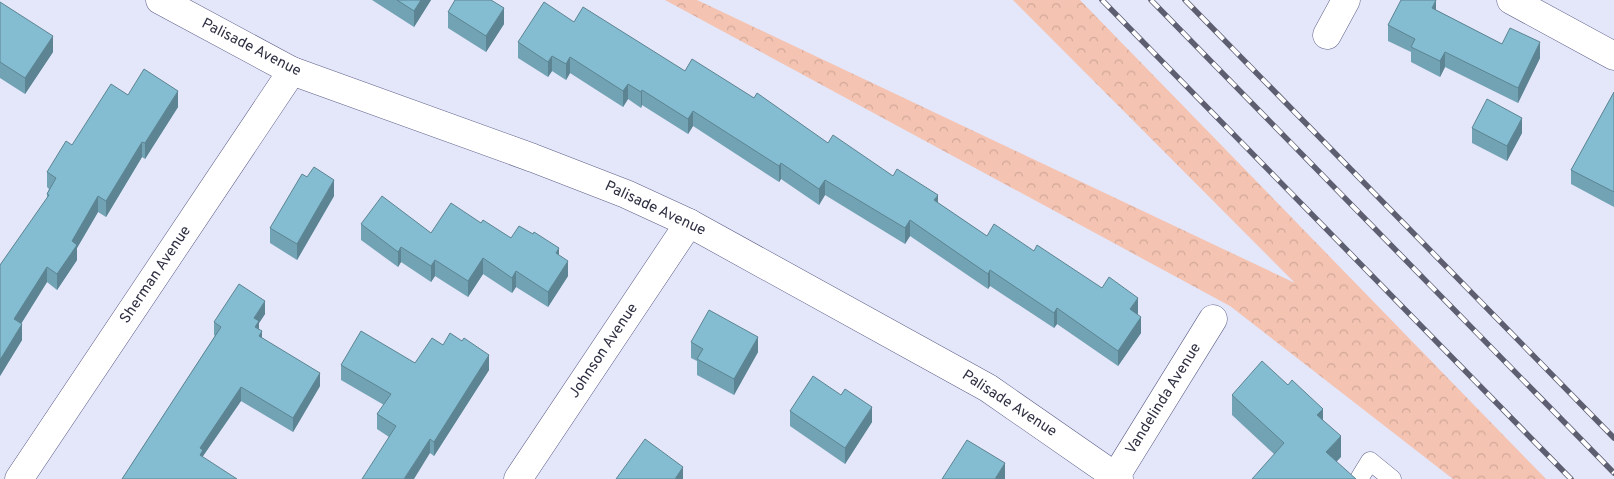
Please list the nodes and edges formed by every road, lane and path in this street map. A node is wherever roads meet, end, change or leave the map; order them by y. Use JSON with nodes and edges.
{"nodes":[{"id":1,"x":160,"y":0,"type":"edge"},
{"id":2,"x":1346,"y":0,"type":"edge"},
{"id":3,"x":1511,"y":0,"type":"edge"},
{"id":4,"x":1327,"y":35,"type":"dead end"},
{"id":5,"x":1614,"y":56,"type":"edge"},
{"id":6,"x":292,"y":71,"type":"junction"},
{"id":7,"x":689,"y":223,"type":"junction"},
{"id":8,"x":1214,"y":319,"type":"dead end"},
{"id":9,"x":1116,"y":478,"type":"edge"},
{"id":10,"x":19,"y":479,"type":"edge"},
{"id":11,"x":518,"y":479,"type":"edge"},
{"id":12,"x":1359,"y":479,"type":"edge"},
{"id":13,"x":1392,"y":479,"type":"edge"}],
"edges":[{"from":1,"to":6,"type":"street","name":"Palisade Avenue"},
{"from":2,"to":4,"type":"street"},
{"from":3,"to":5,"type":"street"},
{"from":6,"to":7,"type":"street","name":"Palisade Avenue"},
{"from":6,"to":10,"type":"street","name":"Sherman Avenue"},
{"from":7,"to":9,"type":"street","name":"Palisade Avenue"},
{"from":7,"to":11,"type":"street","name":"Johnson Avenue"},
{"from":8,"to":9,"type":"street","name":"Vandelinda Avenue"},
{"from":12,"to":13,"type":"lane"}]}
